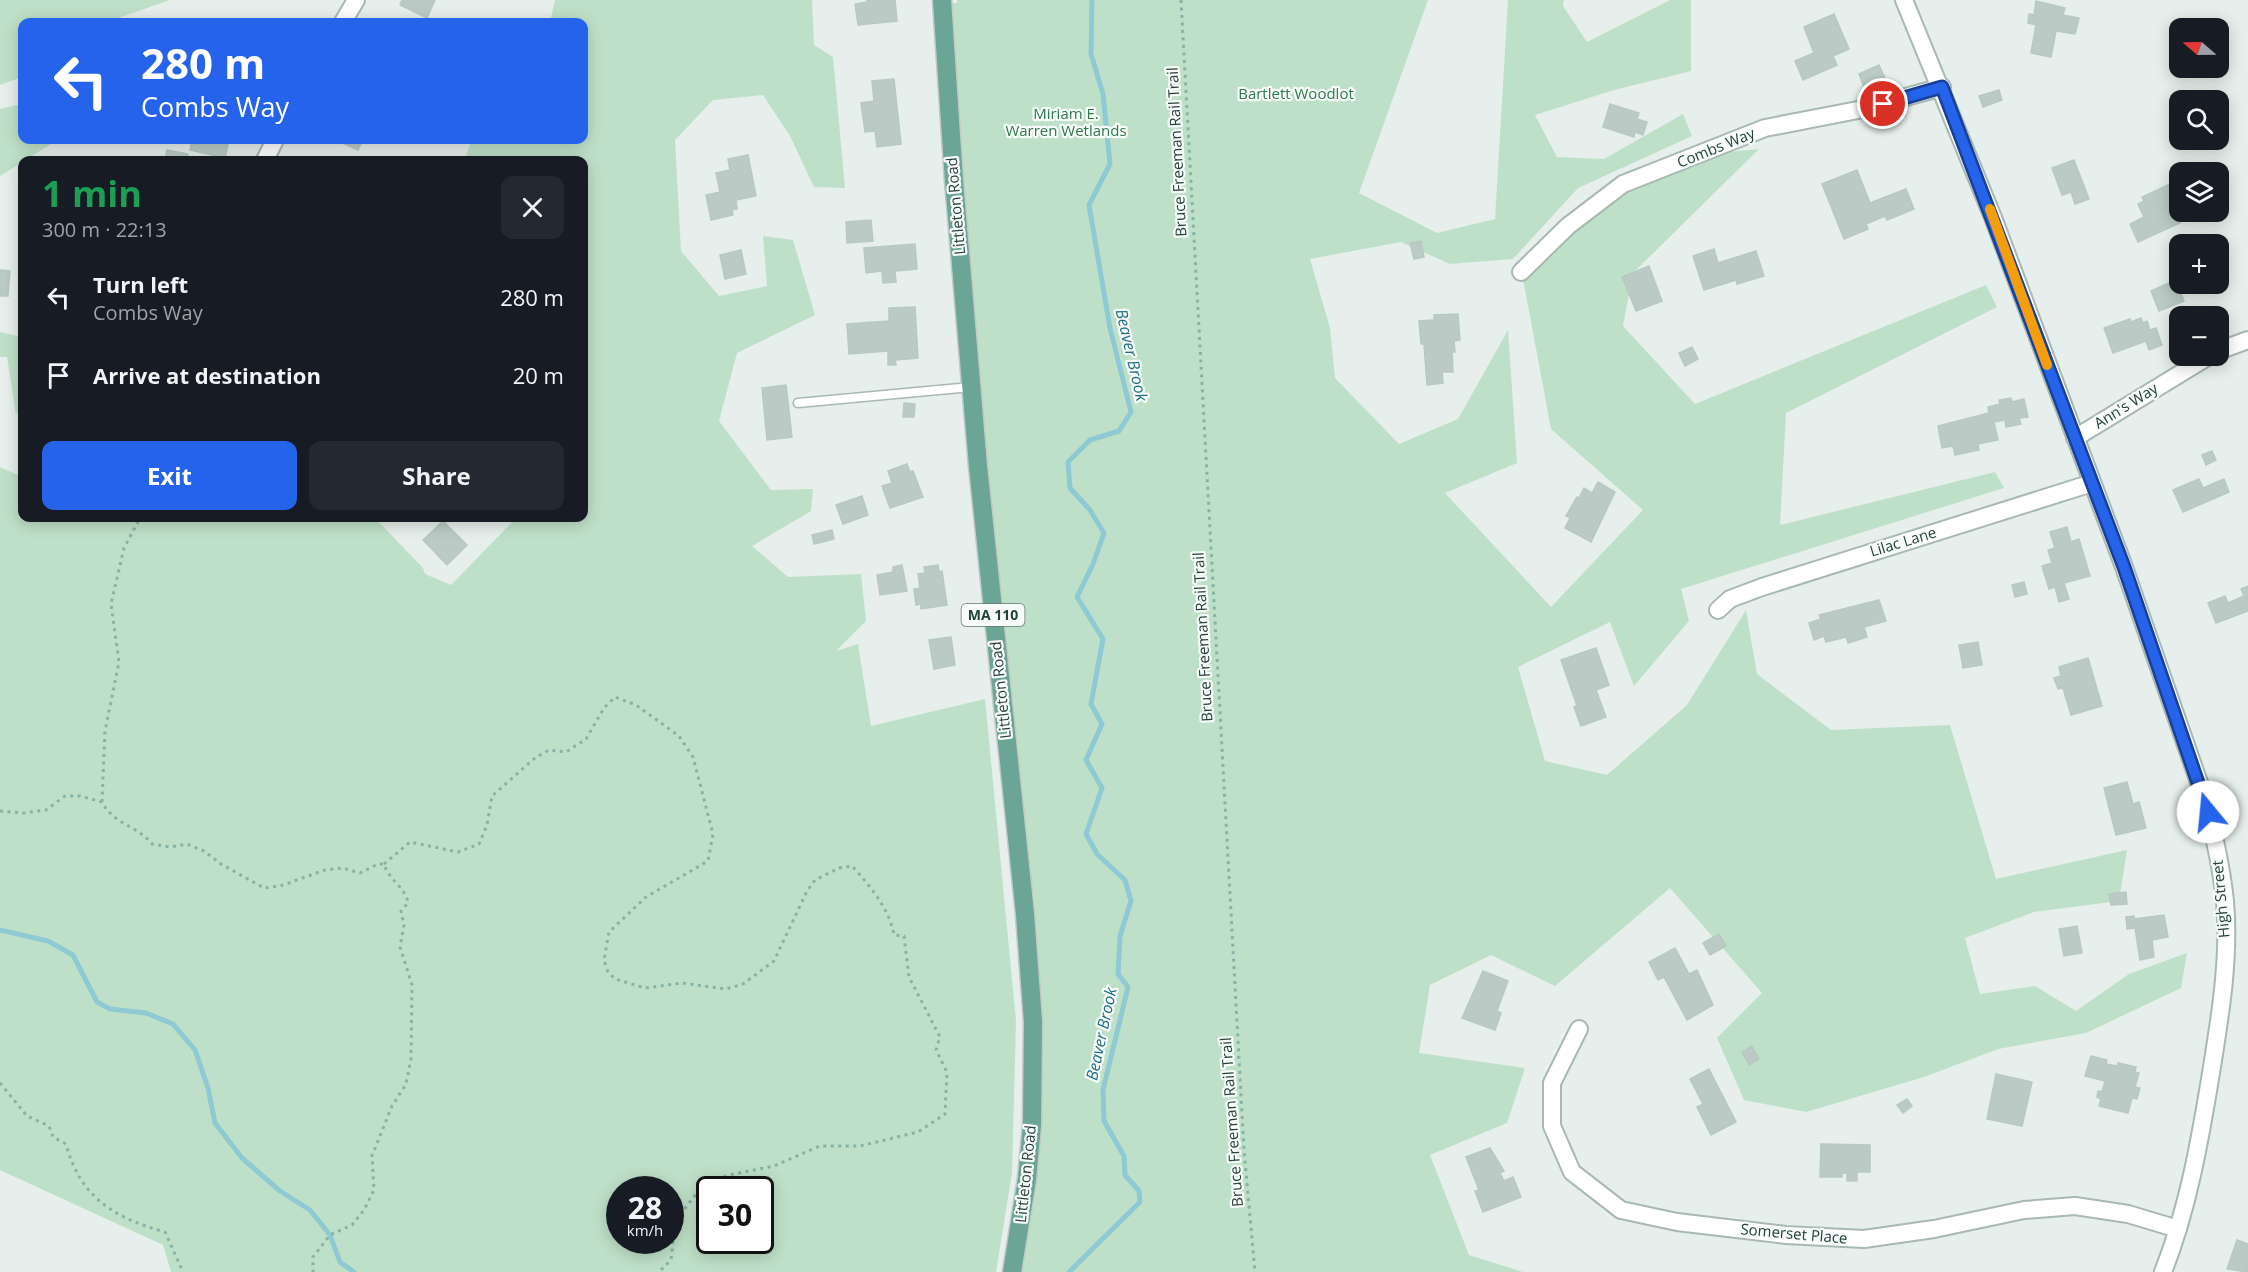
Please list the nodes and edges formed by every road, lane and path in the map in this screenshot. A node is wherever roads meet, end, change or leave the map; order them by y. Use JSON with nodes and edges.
{"nodes":[{"id":1,"x":356,"y":0,"type":"edge"},
{"id":2,"x":942,"y":0,"type":"edge"},
{"id":3,"x":1181,"y":0,"type":"edge"},
{"id":4,"x":1904,"y":0,"type":"edge"},
{"id":5,"x":345,"y":18,"type":"edge"},
{"id":6,"x":1942,"y":87,"type":"junction"},
{"id":7,"x":1521,"y":273,"type":"dead end"},
{"id":8,"x":2248,"y":340,"type":"edge"},
{"id":9,"x":2229,"y":347,"type":"edge"},
{"id":10,"x":2193,"y":366,"type":"edge"},
{"id":11,"x":971,"y":387,"type":"junction"},
{"id":12,"x":798,"y":403,"type":"dead end"},
{"id":13,"x":2075,"y":438,"type":"junction"},
{"id":14,"x":2092,"y":483,"type":"junction"},
{"id":15,"x":138,"y":522,"type":"edge"},
{"id":16,"x":1718,"y":610,"type":"dead end"},
{"id":17,"x":102,"y":802,"type":"junction"},
{"id":18,"x":0,"y":811,"type":"edge"},
{"id":19,"x":384,"y":864,"type":"junction"},
{"id":20,"x":1580,"y":1029,"type":"dead end"},
{"id":21,"x":0,"y":1083,"type":"edge"},
{"id":22,"x":2178,"y":1229,"type":"junction"},
{"id":23,"x":183,"y":1272,"type":"edge"},
{"id":24,"x":313,"y":1272,"type":"edge"},
{"id":25,"x":659,"y":1272,"type":"edge"},
{"id":26,"x":1012,"y":1272,"type":"edge"},
{"id":27,"x":1255,"y":1272,"type":"edge"},
{"id":28,"x":2163,"y":1272,"type":"edge"}],
"edges":[{"from":1,"to":5,"type":"street"},
{"from":2,"to":11,"type":"main road","name":"Littleton Road","number":"MA 110"},
{"from":3,"to":27,"type":"path","name":"Bruce Freeman Rail Trail"},
{"from":4,"to":6,"type":"street","name":"High Street"},
{"from":6,"to":7,"type":"street","name":"Combs Way"},
{"from":6,"to":13,"type":"street","name":"High Street"},
{"from":8,"to":9,"type":"street"},
{"from":10,"to":13,"type":"street","name":"Ann's Way"},
{"from":11,"to":12,"type":"lane"},
{"from":11,"to":26,"type":"main road","name":"Littleton Road","number":"MA 110"},
{"from":13,"to":14,"type":"street","name":"High Street"},
{"from":14,"to":16,"type":"street","name":"Lilac Lane"},
{"from":14,"to":22,"type":"street","name":"High Street"},
{"from":15,"to":17,"type":"path"},
{"from":17,"to":18,"type":"path"},
{"from":17,"to":19,"type":"path"},
{"from":19,"to":24,"type":"path"},
{"from":19,"to":25,"type":"path"},
{"from":20,"to":22,"type":"street","name":"Somerset Place"},
{"from":21,"to":23,"type":"path"},
{"from":22,"to":28,"type":"street","name":"High Street"}]}
